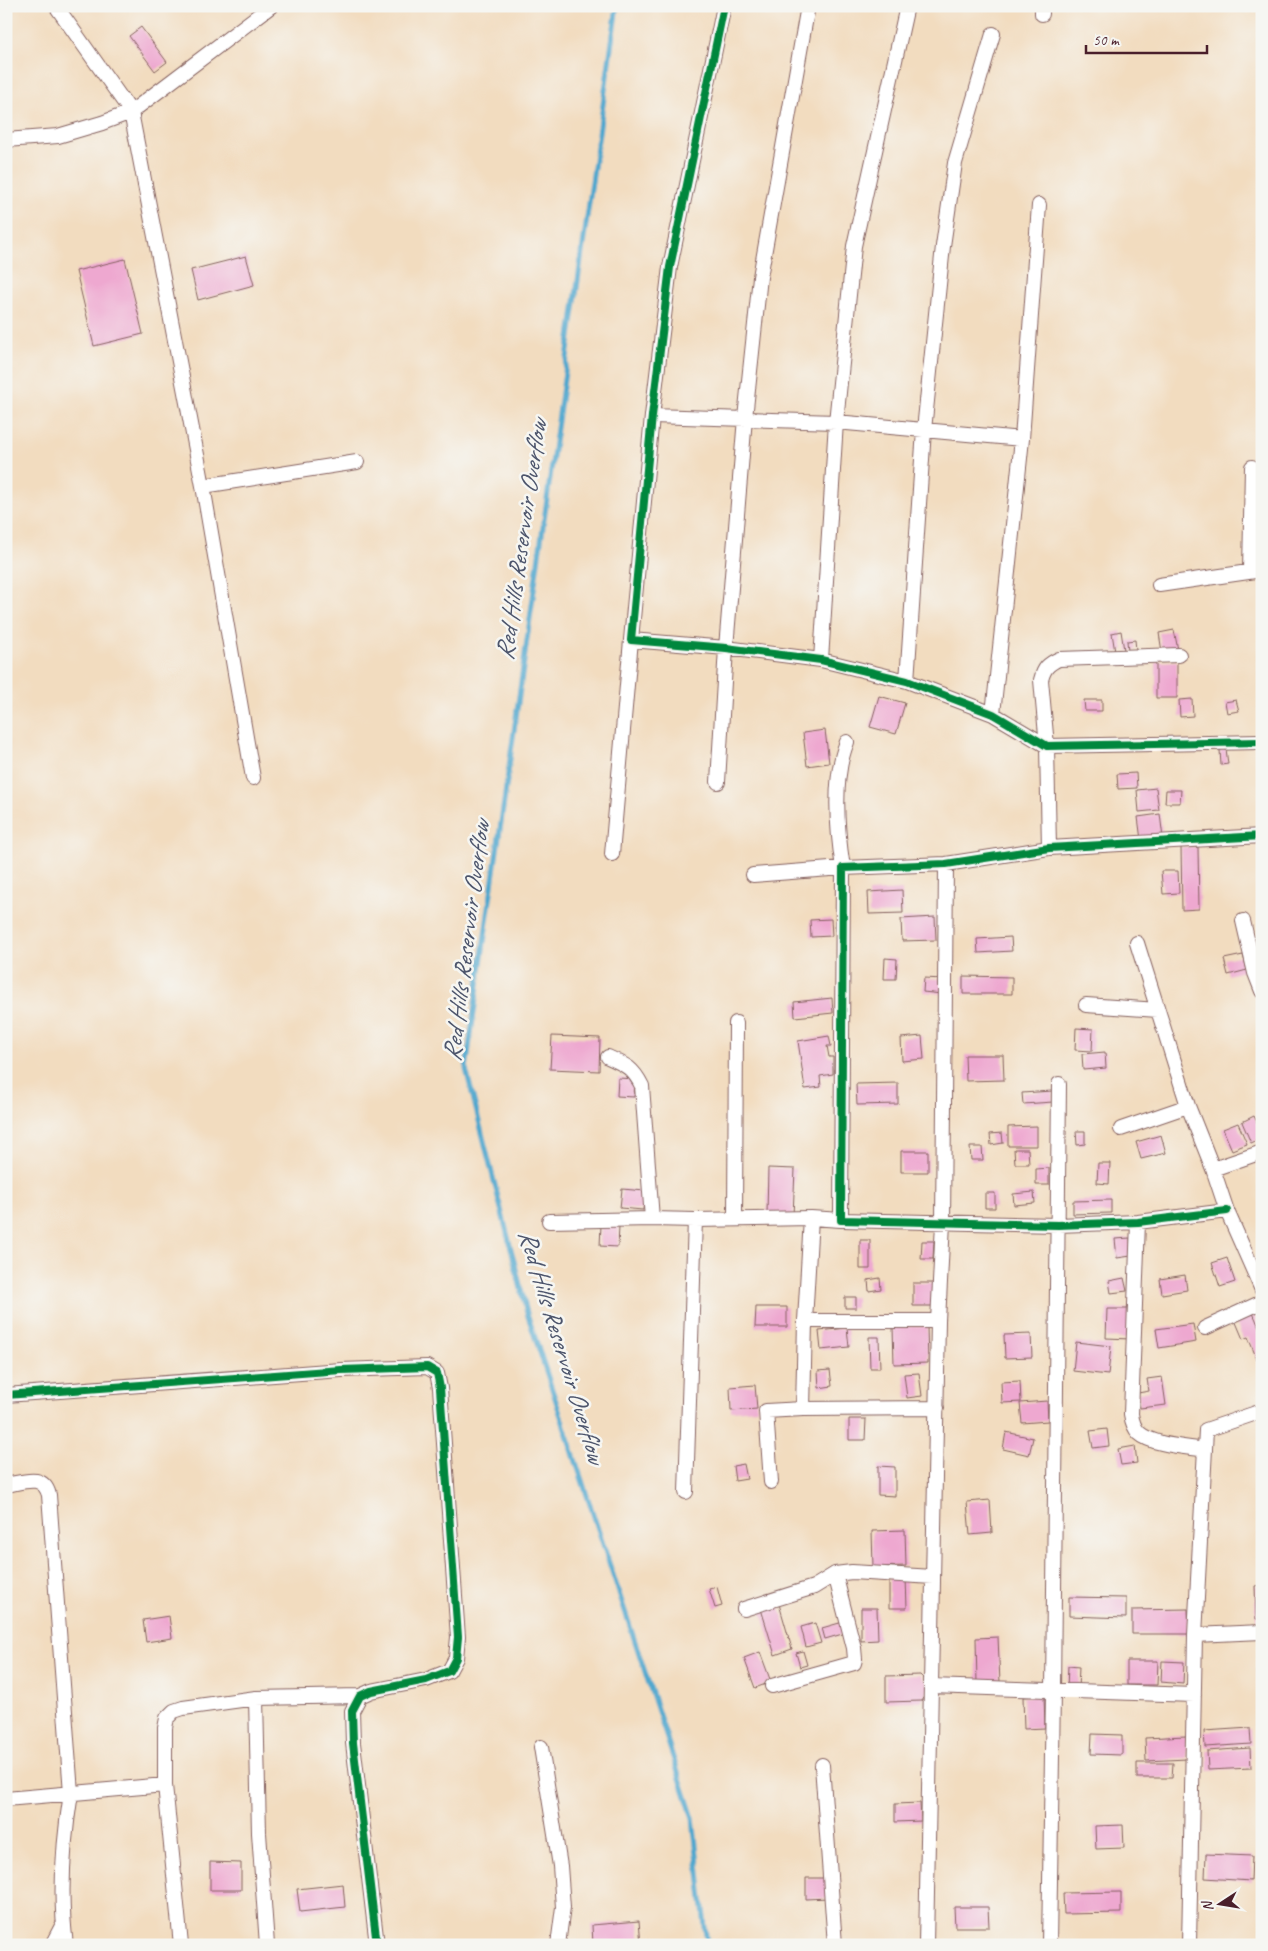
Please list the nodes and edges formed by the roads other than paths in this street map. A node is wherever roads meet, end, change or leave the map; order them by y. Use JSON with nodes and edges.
{"nodes":[{"id":1,"x":56,"y":6,"type":"edge"},
{"id":2,"x":271,"y":6,"type":"edge"},
{"id":3,"x":724,"y":6,"type":"edge"},
{"id":4,"x":808,"y":6,"type":"edge"},
{"id":5,"x":907,"y":6,"type":"edge"},
{"id":6,"x":993,"y":34,"type":"dead end"},
{"id":7,"x":131,"y":112,"type":"junction"},
{"id":8,"x":6,"y":140,"type":"edge"},
{"id":9,"x":1039,"y":205,"type":"dead end"},
{"id":10,"x":652,"y":416,"type":"junction"},
{"id":11,"x":745,"y":418,"type":"junction"},
{"id":12,"x":836,"y":422,"type":"junction"},
{"id":13,"x":924,"y":430,"type":"junction"},
{"id":14,"x":1022,"y":440,"type":"junction"},
{"id":15,"x":357,"y":462,"type":"dead end"},
{"id":16,"x":1252,"y":467,"type":"dead end"},
{"id":17,"x":203,"y":486,"type":"junction"},
{"id":18,"x":1256,"y":571,"type":"edge"},
{"id":19,"x":1159,"y":585,"type":"dead end"},
{"id":20,"x":631,"y":640,"type":"junction"},
{"id":21,"x":726,"y":648,"type":"junction"},
{"id":22,"x":1179,"y":655,"type":"dead end"},
{"id":23,"x":820,"y":660,"type":"junction"},
{"id":24,"x":907,"y":681,"type":"junction"},
{"id":25,"x":993,"y":714,"type":"junction"},
{"id":26,"x":847,"y":742,"type":"dead end"},
{"id":27,"x":1262,"y":742,"type":"edge"},
{"id":28,"x":1047,"y":746,"type":"junction"},
{"id":29,"x":253,"y":778,"type":"dead end"},
{"id":30,"x":718,"y":782,"type":"dead end"},
{"id":31,"x":1262,"y":836,"type":"edge"},
{"id":32,"x":1049,"y":848,"type":"junction"},
{"id":33,"x":612,"y":854,"type":"dead end"},
{"id":34,"x":946,"y":864,"type":"junction"},
{"id":35,"x":843,"y":868,"type":"junction"},
{"id":36,"x":753,"y":875,"type":"dead end"},
{"id":37,"x":1243,"y":921,"type":"dead end"},
{"id":38,"x":1136,"y":943,"type":"dead end"},
{"id":39,"x":1262,"y":991,"type":"edge"},
{"id":40,"x":1086,"y":1005,"type":"dead end"},
{"id":41,"x":1158,"y":1010,"type":"junction"},
{"id":42,"x":736,"y":1023,"type":"dead end"},
{"id":43,"x":608,"y":1057,"type":"dead end"},
{"id":44,"x":1059,"y":1084,"type":"dead end"},
{"id":45,"x":1188,"y":1106,"type":"junction"},
{"id":46,"x":1121,"y":1129,"type":"dead end"},
{"id":47,"x":1262,"y":1152,"type":"edge"},
{"id":48,"x":1213,"y":1169,"type":"junction"},
{"id":49,"x":1227,"y":1212,"type":"junction"},
{"id":50,"x":812,"y":1218,"type":"junction"},
{"id":51,"x":652,"y":1219,"type":"junction"},
{"id":52,"x":735,"y":1219,"type":"junction"},
{"id":53,"x":695,"y":1220,"type":"junction"},
{"id":54,"x":841,"y":1220,"type":"junction"},
{"id":55,"x":549,"y":1221,"type":"dead end"},
{"id":56,"x":1138,"y":1222,"type":"junction"},
{"id":57,"x":943,"y":1223,"type":"junction"},
{"id":58,"x":1058,"y":1225,"type":"junction"},
{"id":59,"x":1262,"y":1290,"type":"edge"},
{"id":60,"x":1262,"y":1302,"type":"edge"},
{"id":61,"x":805,"y":1321,"type":"junction"},
{"id":62,"x":938,"y":1321,"type":"junction"},
{"id":63,"x":1205,"y":1328,"type":"dead end"},
{"id":64,"x":6,"y":1395,"type":"edge"},
{"id":65,"x":936,"y":1408,"type":"junction"},
{"id":66,"x":803,"y":1409,"type":"junction"},
{"id":67,"x":1262,"y":1411,"type":"edge"},
{"id":68,"x":1205,"y":1450,"type":"junction"},
{"id":69,"x":771,"y":1482,"type":"dead end"},
{"id":70,"x":6,"y":1485,"type":"edge"},
{"id":71,"x":686,"y":1492,"type":"dead end"},
{"id":72,"x":835,"y":1574,"type":"junction"},
{"id":73,"x":933,"y":1577,"type":"junction"},
{"id":74,"x":744,"y":1609,"type":"dead end"},
{"id":75,"x":1262,"y":1632,"type":"edge"},
{"id":76,"x":1195,"y":1635,"type":"junction"},
{"id":77,"x":772,"y":1686,"type":"dead end"},
{"id":78,"x":931,"y":1686,"type":"junction"},
{"id":79,"x":1053,"y":1692,"type":"junction"},
{"id":80,"x":1194,"y":1695,"type":"junction"},
{"id":81,"x":360,"y":1696,"type":"junction"},
{"id":82,"x":256,"y":1698,"type":"junction"},
{"id":83,"x":541,"y":1747,"type":"dead end"},
{"id":84,"x":822,"y":1765,"type":"dead end"},
{"id":85,"x":165,"y":1785,"type":"junction"},
{"id":86,"x":71,"y":1793,"type":"junction"},
{"id":87,"x":6,"y":1798,"type":"edge"},
{"id":88,"x":63,"y":1924,"type":"junction"},
{"id":89,"x":52,"y":1945,"type":"edge"},
{"id":90,"x":66,"y":1945,"type":"edge"},
{"id":91,"x":181,"y":1945,"type":"edge"},
{"id":92,"x":267,"y":1945,"type":"edge"},
{"id":93,"x":377,"y":1945,"type":"edge"},
{"id":94,"x":558,"y":1945,"type":"edge"},
{"id":95,"x":835,"y":1945,"type":"edge"},
{"id":96,"x":926,"y":1945,"type":"edge"},
{"id":97,"x":1048,"y":1945,"type":"edge"},
{"id":98,"x":1189,"y":1945,"type":"edge"}],
"edges":[{"from":1,"to":7,"type":"street"},
{"from":2,"to":7,"type":"street"},
{"from":3,"to":10,"type":"street"},
{"from":4,"to":11,"type":"street"},
{"from":5,"to":12,"type":"street"},
{"from":6,"to":13,"type":"street"},
{"from":7,"to":8,"type":"street"},
{"from":7,"to":17,"type":"street"},
{"from":9,"to":14,"type":"street"},
{"from":10,"to":11,"type":"street"},
{"from":10,"to":20,"type":"street"},
{"from":11,"to":12,"type":"street"},
{"from":11,"to":21,"type":"street"},
{"from":12,"to":13,"type":"street"},
{"from":12,"to":23,"type":"street"},
{"from":13,"to":14,"type":"street"},
{"from":13,"to":24,"type":"street"},
{"from":14,"to":25,"type":"street"},
{"from":15,"to":17,"type":"street"},
{"from":16,"to":18,"type":"street"},
{"from":17,"to":29,"type":"street"},
{"from":18,"to":19,"type":"street"},
{"from":20,"to":21,"type":"street"},
{"from":20,"to":33,"type":"street"},
{"from":21,"to":23,"type":"street"},
{"from":21,"to":30,"type":"street"},
{"from":22,"to":28,"type":"street"},
{"from":23,"to":24,"type":"street"},
{"from":24,"to":25,"type":"street"},
{"from":25,"to":28,"type":"street"},
{"from":26,"to":35,"type":"street"},
{"from":27,"to":28,"type":"street"},
{"from":28,"to":32,"type":"street"},
{"from":31,"to":32,"type":"street"},
{"from":32,"to":34,"type":"street"},
{"from":34,"to":35,"type":"street"},
{"from":34,"to":57,"type":"street"},
{"from":35,"to":36,"type":"street"},
{"from":35,"to":54,"type":"street"},
{"from":37,"to":39,"type":"street"},
{"from":38,"to":41,"type":"street"},
{"from":40,"to":41,"type":"street"},
{"from":41,"to":45,"type":"street"},
{"from":42,"to":52,"type":"street"},
{"from":43,"to":51,"type":"street"},
{"from":44,"to":58,"type":"street"},
{"from":45,"to":46,"type":"street"},
{"from":45,"to":48,"type":"street"},
{"from":47,"to":48,"type":"street"},
{"from":48,"to":49,"type":"street"},
{"from":49,"to":56,"type":"street"},
{"from":49,"to":59,"type":"street"},
{"from":50,"to":52,"type":"street"},
{"from":50,"to":54,"type":"street"},
{"from":50,"to":61,"type":"street"},
{"from":51,"to":53,"type":"street"},
{"from":51,"to":55,"type":"street"},
{"from":52,"to":53,"type":"street"},
{"from":53,"to":71,"type":"street"},
{"from":54,"to":57,"type":"street"},
{"from":56,"to":58,"type":"street"},
{"from":56,"to":68,"type":"street"},
{"from":57,"to":58,"type":"street"},
{"from":57,"to":62,"type":"street"},
{"from":58,"to":79,"type":"street"},
{"from":60,"to":63,"type":"street"},
{"from":61,"to":62,"type":"street"},
{"from":61,"to":66,"type":"street"},
{"from":62,"to":65,"type":"street"},
{"from":64,"to":81,"type":"street"},
{"from":65,"to":66,"type":"street"},
{"from":65,"to":73,"type":"street"},
{"from":66,"to":69,"type":"street"},
{"from":67,"to":68,"type":"street"},
{"from":68,"to":76,"type":"street"},
{"from":70,"to":86,"type":"street"},
{"from":72,"to":73,"type":"street"},
{"from":72,"to":74,"type":"street"},
{"from":72,"to":77,"type":"street"},
{"from":73,"to":78,"type":"street"},
{"from":75,"to":76,"type":"street"},
{"from":76,"to":80,"type":"street"},
{"from":78,"to":79,"type":"street"},
{"from":78,"to":96,"type":"street"},
{"from":79,"to":80,"type":"street"},
{"from":79,"to":97,"type":"street"},
{"from":80,"to":98,"type":"street"},
{"from":81,"to":82,"type":"street"},
{"from":81,"to":93,"type":"street"},
{"from":82,"to":85,"type":"street"},
{"from":82,"to":92,"type":"street"},
{"from":83,"to":94,"type":"street"},
{"from":84,"to":95,"type":"street"},
{"from":85,"to":86,"type":"street"},
{"from":85,"to":91,"type":"street"},
{"from":86,"to":87,"type":"street"},
{"from":86,"to":88,"type":"street"},
{"from":88,"to":89,"type":"street"},
{"from":88,"to":90,"type":"street"}]}
